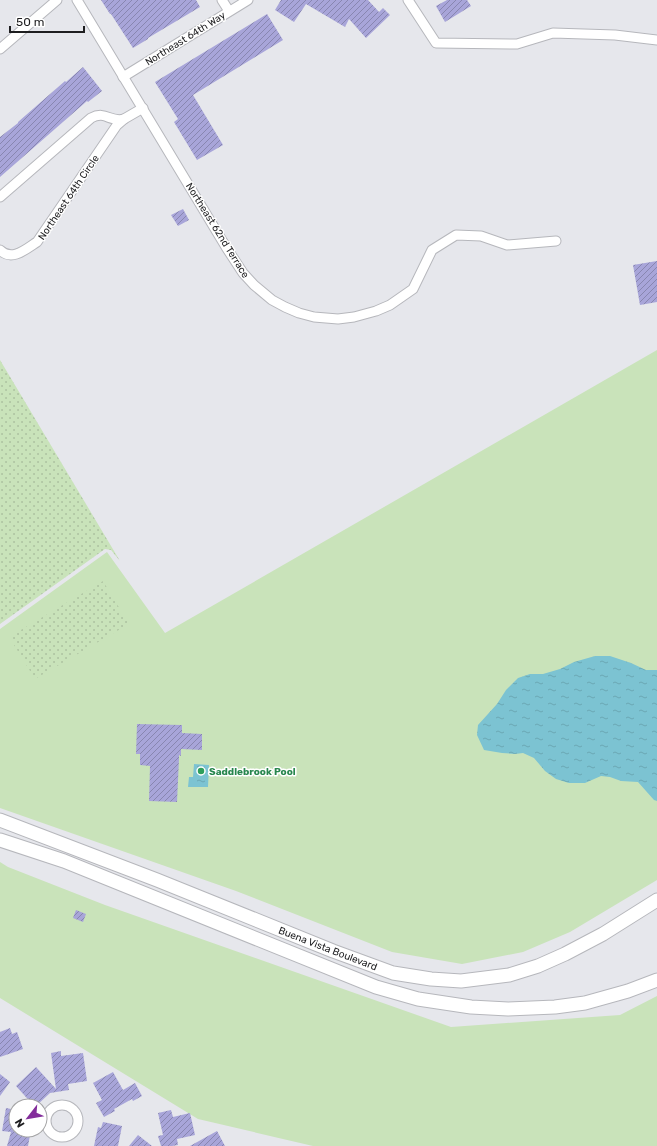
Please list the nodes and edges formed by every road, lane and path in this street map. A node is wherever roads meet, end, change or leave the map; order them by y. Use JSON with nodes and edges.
{"nodes":[{"id":1,"x":57,"y":0,"type":"edge"},
{"id":2,"x":77,"y":0,"type":"edge"},
{"id":3,"x":222,"y":0,"type":"edge"},
{"id":4,"x":248,"y":0,"type":"edge"},
{"id":5,"x":408,"y":0,"type":"edge"},
{"id":6,"x":229,"y":11,"type":"junction"},
{"id":7,"x":657,"y":40,"type":"edge"},
{"id":8,"x":0,"y":49,"type":"edge"},
{"id":9,"x":123,"y":76,"type":"junction"},
{"id":10,"x":143,"y":108,"type":"junction"},
{"id":11,"x":124,"y":119,"type":"junction"},
{"id":12,"x":0,"y":197,"type":"edge"},
{"id":13,"x":556,"y":241,"type":"dead end"},
{"id":14,"x":0,"y":250,"type":"edge"},
{"id":15,"x":0,"y":820,"type":"edge"},
{"id":16,"x":0,"y":840,"type":"edge"},
{"id":17,"x":657,"y":900,"type":"edge"},
{"id":18,"x":657,"y":980,"type":"edge"}],
"edges":[{"from":1,"to":8,"type":"street"},
{"from":2,"to":9,"type":"street","name":"Northeast 62nd Terrace"},
{"from":3,"to":6,"type":"street"},
{"from":4,"to":6,"type":"street","name":"Northeast 64th Way"},
{"from":5,"to":7,"type":"street"},
{"from":6,"to":9,"type":"street","name":"Northeast 64th Way"},
{"from":9,"to":10,"type":"street","name":"Northeast 62nd Terrace"},
{"from":10,"to":11,"type":"street","name":"Northeast 64th Circle"},
{"from":10,"to":13,"type":"street","name":"Northeast 62nd Terrace"},
{"from":11,"to":12,"type":"street"},
{"from":11,"to":14,"type":"street","name":"Northeast 64th Circle"},
{"from":15,"to":17,"type":"main road","name":"Buena Vista Boulevard"},
{"from":16,"to":18,"type":"main road","name":"Buena Vista Boulevard"}]}
